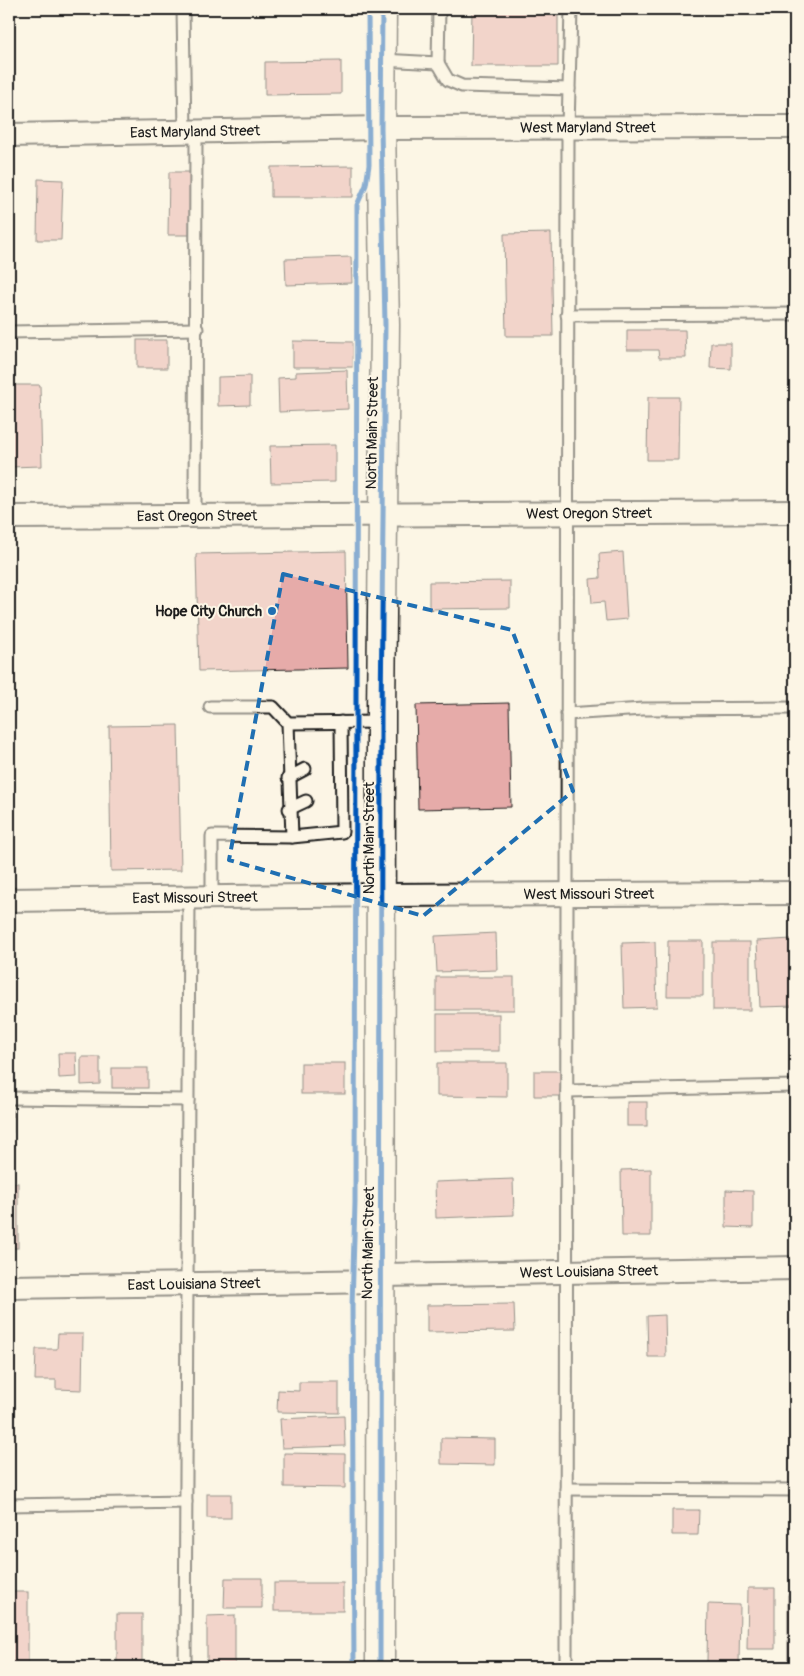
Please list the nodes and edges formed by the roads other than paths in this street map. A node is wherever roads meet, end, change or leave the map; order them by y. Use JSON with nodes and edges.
{"nodes":[{"id":1,"x":184,"y":9,"type":"edge"},
{"id":2,"x":382,"y":9,"type":"edge"},
{"id":3,"x":439,"y":9,"type":"edge"},
{"id":4,"x":571,"y":9,"type":"edge"},
{"id":5,"x":382,"y":60,"type":"junction"},
{"id":6,"x":438,"y":62,"type":"junction"},
{"id":7,"x":569,"y":89,"type":"junction"},
{"id":8,"x":795,"y":127,"type":"edge"},
{"id":9,"x":381,"y":128,"type":"junction"},
{"id":10,"x":568,"y":128,"type":"junction"},
{"id":11,"x":191,"y":132,"type":"junction"},
{"id":12,"x":9,"y":135,"type":"edge"},
{"id":13,"x":795,"y":314,"type":"edge"},
{"id":14,"x":568,"y":315,"type":"junction"},
{"id":15,"x":197,"y":329,"type":"junction"},
{"id":16,"x":9,"y":332,"type":"edge"},
{"id":17,"x":795,"y":512,"type":"edge"},
{"id":18,"x":567,"y":513,"type":"junction"},
{"id":19,"x":384,"y":514,"type":"junction"},
{"id":20,"x":195,"y":516,"type":"junction"},
{"id":21,"x":9,"y":517,"type":"edge"},
{"id":22,"x":210,"y":707,"type":"dead end"},
{"id":23,"x":795,"y":708,"type":"edge"},
{"id":24,"x":567,"y":714,"type":"junction"},
{"id":25,"x":341,"y":722,"type":"junction"},
{"id":26,"x":381,"y":722,"type":"junction"},
{"id":27,"x":288,"y":723,"type":"junction"},
{"id":28,"x":306,"y":769,"type":"dead end"},
{"id":29,"x":288,"y":778,"type":"junction"},
{"id":30,"x":306,"y":801,"type":"dead end"},
{"id":31,"x":290,"y":809,"type":"junction"},
{"id":32,"x":292,"y":837,"type":"junction"},
{"id":33,"x":795,"y":893,"type":"edge"},
{"id":34,"x":567,"y":894,"type":"junction"},
{"id":35,"x":382,"y":895,"type":"junction"},
{"id":36,"x":189,"y":897,"type":"junction"},
{"id":37,"x":212,"y":897,"type":"junction"},
{"id":38,"x":9,"y":900,"type":"edge"},
{"id":39,"x":795,"y":1086,"type":"edge"},
{"id":40,"x":567,"y":1091,"type":"junction"},
{"id":41,"x":9,"y":1098,"type":"edge"},
{"id":42,"x":188,"y":1100,"type":"junction"},
{"id":43,"x":795,"y":1268,"type":"edge"},
{"id":44,"x":566,"y":1271,"type":"junction"},
{"id":45,"x":381,"y":1278,"type":"junction"},
{"id":46,"x":187,"y":1284,"type":"junction"},
{"id":47,"x":9,"y":1287,"type":"edge"},
{"id":48,"x":566,"y":1489,"type":"junction"},
{"id":49,"x":795,"y":1490,"type":"edge"},
{"id":50,"x":186,"y":1502,"type":"junction"},
{"id":51,"x":9,"y":1505,"type":"edge"},
{"id":52,"x":185,"y":1667,"type":"edge"},
{"id":53,"x":380,"y":1667,"type":"edge"},
{"id":54,"x":566,"y":1667,"type":"edge"}],
"edges":[{"from":1,"to":11,"type":"lane"},
{"from":2,"to":5,"type":"street","name":"North Main Street"},
{"from":3,"to":6,"type":"lane"},
{"from":4,"to":7,"type":"lane"},
{"from":5,"to":6,"type":"lane"},
{"from":5,"to":9,"type":"street","name":"North Main Street"},
{"from":6,"to":7,"type":"lane"},
{"from":7,"to":10,"type":"lane"},
{"from":8,"to":10,"type":"street","name":"West Maryland Street"},
{"from":9,"to":10,"type":"street","name":"West Maryland Street"},
{"from":9,"to":11,"type":"street","name":"East Maryland Street"},
{"from":9,"to":19,"type":"street","name":"North Main Street"},
{"from":10,"to":14,"type":"lane"},
{"from":11,"to":12,"type":"street","name":"East Maryland Street"},
{"from":11,"to":15,"type":"lane"},
{"from":13,"to":14,"type":"lane"},
{"from":14,"to":18,"type":"lane"},
{"from":15,"to":16,"type":"lane"},
{"from":15,"to":20,"type":"lane"},
{"from":17,"to":18,"type":"street","name":"West Oregon Street"},
{"from":18,"to":19,"type":"street","name":"West Oregon Street"},
{"from":18,"to":24,"type":"lane"},
{"from":19,"to":20,"type":"street","name":"East Oregon Street"},
{"from":19,"to":26,"type":"street","name":"North Main Street"},
{"from":20,"to":21,"type":"street","name":"East Oregon Street"},
{"from":22,"to":27,"type":"lane"},
{"from":23,"to":24,"type":"lane"},
{"from":24,"to":34,"type":"lane"},
{"from":25,"to":26,"type":"lane"},
{"from":25,"to":27,"type":"lane"},
{"from":25,"to":32,"type":"lane"},
{"from":26,"to":35,"type":"street","name":"North Main Street"},
{"from":27,"to":29,"type":"lane"},
{"from":28,"to":29,"type":"lane"},
{"from":29,"to":31,"type":"lane"},
{"from":30,"to":31,"type":"lane"},
{"from":31,"to":32,"type":"lane"},
{"from":32,"to":37,"type":"lane"},
{"from":33,"to":34,"type":"street","name":"West Missouri Street"},
{"from":34,"to":35,"type":"street","name":"West Missouri Street"},
{"from":34,"to":40,"type":"lane"},
{"from":35,"to":37,"type":"street","name":"East Missouri Street"},
{"from":35,"to":45,"type":"street","name":"North Main Street"},
{"from":36,"to":37,"type":"street","name":"East Missouri Street"},
{"from":36,"to":38,"type":"street","name":"East Missouri Street"},
{"from":36,"to":42,"type":"lane"},
{"from":39,"to":40,"type":"lane"},
{"from":40,"to":44,"type":"lane"},
{"from":41,"to":42,"type":"lane"},
{"from":42,"to":46,"type":"lane"},
{"from":43,"to":44,"type":"street","name":"West Louisiana Street"},
{"from":44,"to":45,"type":"street","name":"West Louisiana Street"},
{"from":44,"to":48,"type":"lane"},
{"from":45,"to":46,"type":"street","name":"East Louisiana Street"},
{"from":45,"to":53,"type":"street","name":"North Main Street"},
{"from":46,"to":47,"type":"street","name":"East Louisiana Street"},
{"from":46,"to":50,"type":"lane"},
{"from":48,"to":49,"type":"lane"},
{"from":48,"to":54,"type":"lane"},
{"from":50,"to":51,"type":"lane"},
{"from":50,"to":52,"type":"lane"}]}
